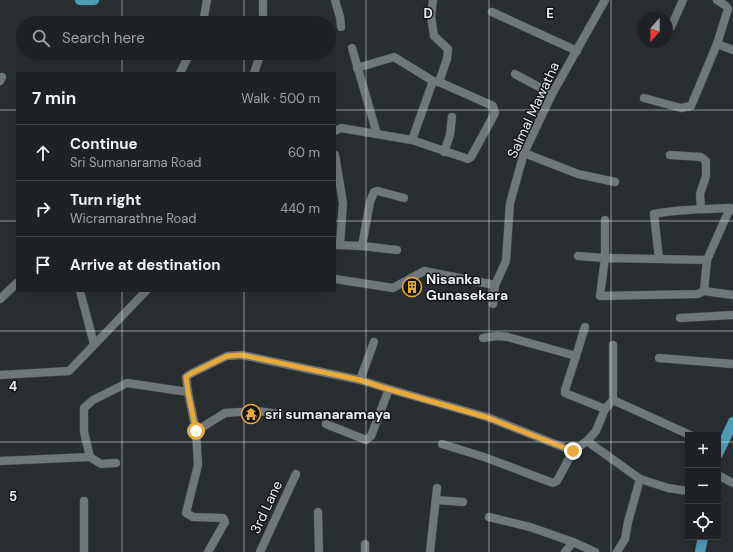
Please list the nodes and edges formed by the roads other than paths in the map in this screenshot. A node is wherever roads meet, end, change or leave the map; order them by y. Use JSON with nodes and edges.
{"nodes":[{"id":1,"x":80,"y":0,"type":"edge"},
{"id":2,"x":94,"y":0,"type":"edge"},
{"id":3,"x":207,"y":0,"type":"edge"},
{"id":4,"x":263,"y":0,"type":"edge"},
{"id":5,"x":335,"y":0,"type":"edge"},
{"id":6,"x":433,"y":0,"type":"edge"},
{"id":7,"x":605,"y":0,"type":"edge"},
{"id":8,"x":683,"y":0,"type":"edge"},
{"id":9,"x":717,"y":0,"type":"edge"},
{"id":10,"x":492,"y":12,"type":"dead end"},
{"id":11,"x":204,"y":16,"type":"edge"},
{"id":12,"x":263,"y":16,"type":"edge"},
{"id":13,"x":673,"y":22,"type":"edge"},
{"id":14,"x":341,"y":27,"type":"dead end"},
{"id":15,"x":717,"y":44,"type":"junction"},
{"id":16,"x":352,"y":48,"type":"dead end"},
{"id":17,"x":733,"y":50,"type":"edge"},
{"id":18,"x":577,"y":51,"type":"junction"},
{"id":19,"x":186,"y":60,"type":"edge"},
{"id":20,"x":259,"y":60,"type":"edge"},
{"id":21,"x":357,"y":68,"type":"junction"},
{"id":22,"x":180,"y":72,"type":"edge"},
{"id":23,"x":254,"y":72,"type":"edge"},
{"id":24,"x":515,"y":74,"type":"dead end"},
{"id":25,"x":436,"y":81,"type":"junction"},
{"id":26,"x":552,"y":94,"type":"junction"},
{"id":27,"x":644,"y":98,"type":"dead end"},
{"id":28,"x":452,"y":117,"type":"dead end"},
{"id":29,"x":336,"y":130,"type":"edge"},
{"id":30,"x":377,"y":134,"type":"junction"},
{"id":31,"x":412,"y":140,"type":"junction"},
{"id":32,"x":444,"y":152,"type":"junction"},
{"id":33,"x":524,"y":153,"type":"junction"},
{"id":34,"x":670,"y":155,"type":"dead end"},
{"id":35,"x":336,"y":161,"type":"edge"},
{"id":36,"x":615,"y":182,"type":"dead end"},
{"id":37,"x":404,"y":198,"type":"dead end"},
{"id":38,"x":701,"y":209,"type":"junction"},
{"id":39,"x":732,"y":209,"type":"edge"},
{"id":40,"x":604,"y":220,"type":"dead end"},
{"id":41,"x":338,"y":245,"type":"edge"},
{"id":42,"x":362,"y":246,"type":"junction"},
{"id":43,"x":397,"y":250,"type":"dead end"},
{"id":44,"x":578,"y":256,"type":"dead end"},
{"id":45,"x":605,"y":258,"type":"junction"},
{"id":46,"x":659,"y":259,"type":"junction"},
{"id":47,"x":707,"y":260,"type":"junction"},
{"id":48,"x":336,"y":279,"type":"edge"},
{"id":49,"x":16,"y":284,"type":"edge"},
{"id":50,"x":495,"y":285,"type":"junction"},
{"id":51,"x":80,"y":292,"type":"edge"},
{"id":52,"x":701,"y":292,"type":"junction"},
{"id":53,"x":142,"y":293,"type":"edge"},
{"id":54,"x":733,"y":295,"type":"edge"},
{"id":55,"x":0,"y":299,"type":"edge"},
{"id":56,"x":493,"y":304,"type":"dead end"},
{"id":57,"x":733,"y":315,"type":"edge"},
{"id":58,"x":680,"y":318,"type":"dead end"},
{"id":59,"x":585,"y":327,"type":"dead end"},
{"id":60,"x":483,"y":338,"type":"dead end"},
{"id":61,"x":374,"y":342,"type":"dead end"},
{"id":62,"x":94,"y":344,"type":"junction"},
{"id":63,"x":613,"y":345,"type":"dead end"},
{"id":64,"x":576,"y":356,"type":"junction"},
{"id":65,"x":659,"y":358,"type":"dead end"},
{"id":66,"x":733,"y":364,"type":"edge"},
{"id":67,"x":0,"y":375,"type":"edge"},
{"id":68,"x":360,"y":380,"type":"junction"},
{"id":69,"x":388,"y":389,"type":"junction"},
{"id":70,"x":188,"y":392,"type":"junction"},
{"id":71,"x":613,"y":400,"type":"junction"},
{"id":72,"x":605,"y":409,"type":"junction"},
{"id":73,"x":279,"y":414,"type":"dead end"},
{"id":74,"x":733,"y":422,"type":"edge"},
{"id":75,"x":326,"y":424,"type":"dead end"},
{"id":76,"x":196,"y":431,"type":"junction"},
{"id":77,"x":685,"y":433,"type":"edge"},
{"id":78,"x":587,"y":441,"type":"junction"},
{"id":79,"x":442,"y":444,"type":"dead end"},
{"id":80,"x":721,"y":446,"type":"edge"},
{"id":81,"x":573,"y":451,"type":"junction"},
{"id":82,"x":90,"y":456,"type":"junction"},
{"id":83,"x":0,"y":461,"type":"edge"},
{"id":84,"x":116,"y":463,"type":"dead end"},
{"id":85,"x":296,"y":474,"type":"dead end"},
{"id":86,"x":721,"y":477,"type":"edge"},
{"id":87,"x":640,"y":479,"type":"junction"},
{"id":88,"x":733,"y":483,"type":"edge"},
{"id":89,"x":437,"y":488,"type":"dead end"},
{"id":90,"x":685,"y":491,"type":"edge"},
{"id":91,"x":436,"y":500,"type":"junction"},
{"id":92,"x":84,"y":501,"type":"dead end"},
{"id":93,"x":464,"y":502,"type":"dead end"},
{"id":94,"x":318,"y":512,"type":"dead end"},
{"id":95,"x":489,"y":517,"type":"dead end"},
{"id":96,"x":702,"y":540,"type":"edge"},
{"id":97,"x":573,"y":542,"type":"junction"},
{"id":98,"x":84,"y":552,"type":"edge"},
{"id":99,"x":208,"y":552,"type":"edge"},
{"id":100,"x":260,"y":552,"type":"edge"},
{"id":101,"x":318,"y":552,"type":"edge"},
{"id":102,"x":430,"y":552,"type":"edge"},
{"id":103,"x":565,"y":552,"type":"edge"},
{"id":104,"x":595,"y":552,"type":"edge"},
{"id":105,"x":617,"y":552,"type":"edge"},
{"id":106,"x":700,"y":552,"type":"edge"}],
"edges":[{"from":1,"to":2,"type":"main road"},
{"from":3,"to":11,"type":"street"},
{"from":4,"to":12,"type":"street"},
{"from":5,"to":14,"type":"street"},
{"from":6,"to":25,"type":"street"},
{"from":7,"to":18,"type":"street","name":"Salmal Mawatha"},
{"from":8,"to":13,"type":"street"},
{"from":9,"to":15,"type":"street"},
{"from":10,"to":18,"type":"street"},
{"from":15,"to":17,"type":"street"},
{"from":15,"to":27,"type":"street"},
{"from":16,"to":21,"type":"street"},
{"from":18,"to":26,"type":"street","name":"Salmal Mawatha"},
{"from":19,"to":22,"type":"street"},
{"from":20,"to":23,"type":"street"},
{"from":21,"to":25,"type":"street"},
{"from":21,"to":30,"type":"street"},
{"from":24,"to":26,"type":"street"},
{"from":25,"to":31,"type":"street"},
{"from":25,"to":32,"type":"street"},
{"from":26,"to":33,"type":"street","name":"Salmal Mawatha"},
{"from":28,"to":32,"type":"street"},
{"from":29,"to":30,"type":"street"},
{"from":30,"to":31,"type":"street"},
{"from":31,"to":32,"type":"street"},
{"from":33,"to":36,"type":"street"},
{"from":33,"to":50,"type":"street","name":"Salmal Mawatha"},
{"from":34,"to":38,"type":"street"},
{"from":35,"to":41,"type":"street"},
{"from":37,"to":42,"type":"street"},
{"from":38,"to":39,"type":"street"},
{"from":38,"to":46,"type":"street"},
{"from":39,"to":47,"type":"street"},
{"from":40,"to":45,"type":"street"},
{"from":41,"to":42,"type":"street"},
{"from":42,"to":43,"type":"street"},
{"from":44,"to":45,"type":"street"},
{"from":45,"to":46,"type":"street"},
{"from":45,"to":52,"type":"street"},
{"from":46,"to":47,"type":"street"},
{"from":47,"to":52,"type":"street"},
{"from":48,"to":50,"type":"street"},
{"from":49,"to":55,"type":"street"},
{"from":50,"to":56,"type":"street","name":"Salmal Mawatha"},
{"from":51,"to":62,"type":"street"},
{"from":52,"to":54,"type":"street"},
{"from":53,"to":62,"type":"street"},
{"from":57,"to":58,"type":"street"},
{"from":59,"to":64,"type":"street"},
{"from":60,"to":64,"type":"street"},
{"from":61,"to":68,"type":"street"},
{"from":62,"to":67,"type":"street"},
{"from":63,"to":71,"type":"street"},
{"from":64,"to":72,"type":"street"},
{"from":65,"to":66,"type":"street"},
{"from":68,"to":69,"type":"street"},
{"from":68,"to":70,"type":"street"},
{"from":69,"to":75,"type":"street"},
{"from":69,"to":81,"type":"street"},
{"from":70,"to":76,"type":"street"},
{"from":70,"to":82,"type":"street"},
{"from":71,"to":72,"type":"street"},
{"from":71,"to":77,"type":"street"},
{"from":72,"to":78,"type":"street"},
{"from":73,"to":76,"type":"street"},
{"from":74,"to":80,"type":"main road"},
{"from":76,"to":99,"type":"street"},
{"from":78,"to":81,"type":"street"},
{"from":78,"to":87,"type":"street"},
{"from":79,"to":81,"type":"street"},
{"from":82,"to":83,"type":"street"},
{"from":82,"to":84,"type":"street"},
{"from":85,"to":100,"type":"street","name":"3rd Lane"},
{"from":86,"to":88,"type":"street"},
{"from":87,"to":90,"type":"street"},
{"from":87,"to":105,"type":"street"},
{"from":89,"to":91,"type":"street"},
{"from":91,"to":93,"type":"street"},
{"from":91,"to":102,"type":"street"},
{"from":92,"to":98,"type":"street"},
{"from":94,"to":101,"type":"street"},
{"from":95,"to":97,"type":"street"},
{"from":96,"to":106,"type":"main road"},
{"from":97,"to":103,"type":"street"},
{"from":97,"to":104,"type":"street"}]}
